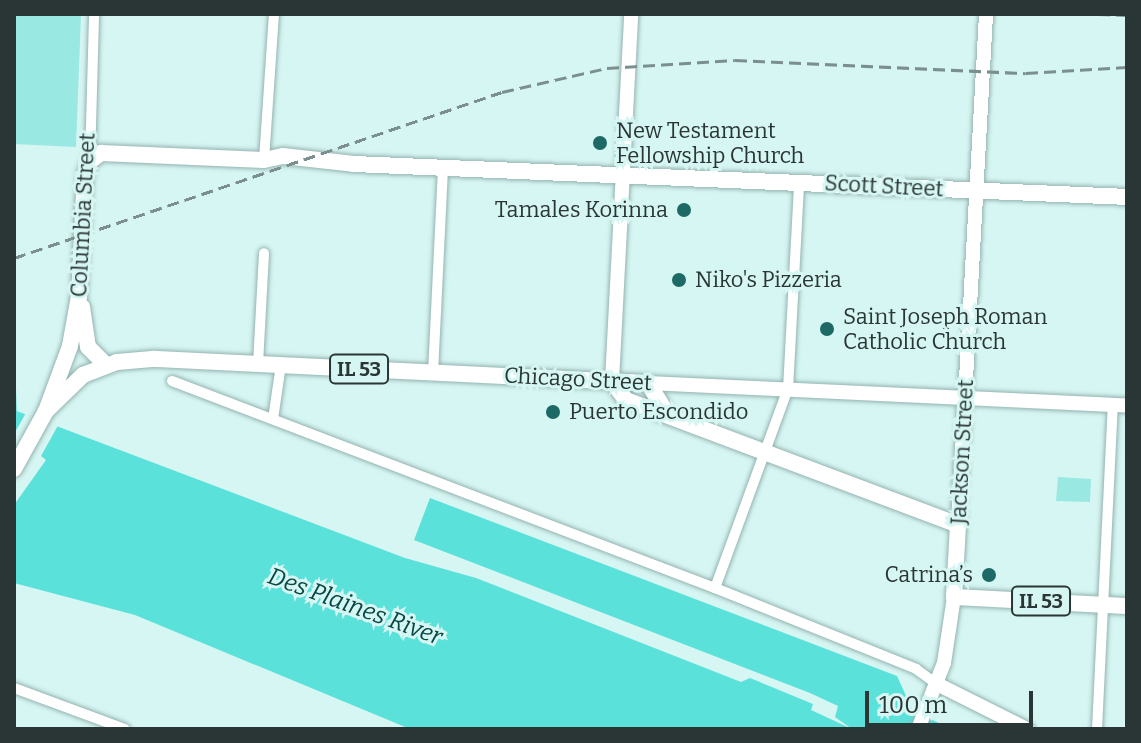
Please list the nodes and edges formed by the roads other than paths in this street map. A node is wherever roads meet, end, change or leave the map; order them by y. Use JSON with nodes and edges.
{"nodes":[{"id":1,"x":94,"y":14,"type":"edge"},
{"id":2,"x":274,"y":14,"type":"edge"},
{"id":3,"x":631,"y":14,"type":"edge"},
{"id":4,"x":986,"y":14,"type":"edge"},
{"id":5,"x":264,"y":160,"type":"junction"},
{"id":6,"x":90,"y":161,"type":"junction"},
{"id":7,"x":443,"y":168,"type":"junction"},
{"id":8,"x":623,"y":175,"type":"junction"},
{"id":9,"x":799,"y":183,"type":"junction"},
{"id":10,"x":977,"y":191,"type":"junction"},
{"id":11,"x":1127,"y":197,"type":"edge"},
{"id":12,"x":264,"y":253,"type":"dead end"},
{"id":13,"x":79,"y":296,"type":"junction"},
{"id":14,"x":258,"y":364,"type":"junction"},
{"id":15,"x":106,"y":365,"type":"junction"},
{"id":16,"x":281,"y":365,"type":"junction"},
{"id":17,"x":433,"y":373,"type":"junction"},
{"id":18,"x":172,"y":381,"type":"dead end"},
{"id":19,"x":612,"y":381,"type":"junction"},
{"id":20,"x":648,"y":383,"type":"junction"},
{"id":21,"x":788,"y":389,"type":"junction"},
{"id":22,"x":965,"y":399,"type":"junction"},
{"id":23,"x":1120,"y":406,"type":"edge"},
{"id":24,"x":44,"y":414,"type":"junction"},
{"id":25,"x":667,"y":414,"type":"junction"},
{"id":26,"x":273,"y":419,"type":"junction"},
{"id":27,"x":768,"y":451,"type":"junction"},
{"id":28,"x":14,"y":469,"type":"edge"},
{"id":29,"x":958,"y":525,"type":"junction"},
{"id":30,"x":715,"y":588,"type":"junction"},
{"id":31,"x":954,"y":597,"type":"junction"},
{"id":32,"x":1103,"y":605,"type":"junction"},
{"id":33,"x":1127,"y":606,"type":"edge"},
{"id":34,"x":937,"y":684,"type":"junction"},
{"id":35,"x":14,"y":688,"type":"edge"},
{"id":36,"x":125,"y":729,"type":"edge"},
{"id":37,"x":918,"y":729,"type":"edge"},
{"id":38,"x":1027,"y":729,"type":"edge"},
{"id":39,"x":1097,"y":729,"type":"edge"}],
"edges":[{"from":1,"to":6,"type":"street","name":"Columbia Street"},
{"from":2,"to":5,"type":"street"},
{"from":3,"to":8,"type":"street"},
{"from":4,"to":10,"type":"street","name":"Jackson Street"},
{"from":5,"to":6,"type":"main road","name":"Scott Street"},
{"from":5,"to":7,"type":"main road","name":"Scott Street"},
{"from":6,"to":13,"type":"main road","name":"Columbia Street"},
{"from":7,"to":8,"type":"main road","name":"Scott Street"},
{"from":7,"to":17,"type":"street"},
{"from":8,"to":9,"type":"main road","name":"Scott Street"},
{"from":8,"to":19,"type":"street"},
{"from":9,"to":10,"type":"main road","name":"Scott Street"},
{"from":9,"to":21,"type":"street"},
{"from":10,"to":11,"type":"main road","name":"Scott Street"},
{"from":10,"to":22,"type":"street","name":"Jackson Street"},
{"from":12,"to":14,"type":"street"},
{"from":13,"to":15,"type":"main road"},
{"from":13,"to":24,"type":"main road","name":"Columbia Street"},
{"from":14,"to":15,"type":"main road","name":"Chicago Street","number":"IL 53"},
{"from":14,"to":16,"type":"main road","name":"Chicago Street","number":"IL 53"},
{"from":15,"to":24,"type":"main road","name":"Chicago Street","number":"IL 53"},
{"from":16,"to":17,"type":"main road","name":"Chicago Street","number":"IL 53"},
{"from":16,"to":26,"type":"street"},
{"from":17,"to":19,"type":"main road","name":"Chicago Street","number":"IL 53"},
{"from":18,"to":26,"type":"street"},
{"from":19,"to":20,"type":"main road","name":"Chicago Street"},
{"from":19,"to":25,"type":"main road"},
{"from":20,"to":21,"type":"street","name":"Chicago Street"},
{"from":20,"to":25,"type":"main road"},
{"from":21,"to":22,"type":"street","name":"Chicago Street"},
{"from":21,"to":27,"type":"street"},
{"from":22,"to":23,"type":"street","name":"Chicago Street"},
{"from":22,"to":29,"type":"street","name":"Jackson Street"},
{"from":23,"to":32,"type":"street"},
{"from":24,"to":28,"type":"main road","number":"IL 53"},
{"from":25,"to":27,"type":"main road"},
{"from":26,"to":30,"type":"street"},
{"from":27,"to":29,"type":"main road"},
{"from":27,"to":30,"type":"street"},
{"from":29,"to":31,"type":"main road","name":"Jackson Street"},
{"from":30,"to":34,"type":"street"},
{"from":31,"to":32,"type":"main road","number":"IL 53"},
{"from":31,"to":34,"type":"street","name":"Jackson Street"},
{"from":32,"to":33,"type":"main road","number":"IL 53"},
{"from":32,"to":39,"type":"street"},
{"from":34,"to":37,"type":"street","name":"Jackson Street"},
{"from":34,"to":38,"type":"street"},
{"from":35,"to":36,"type":"street"}]}
